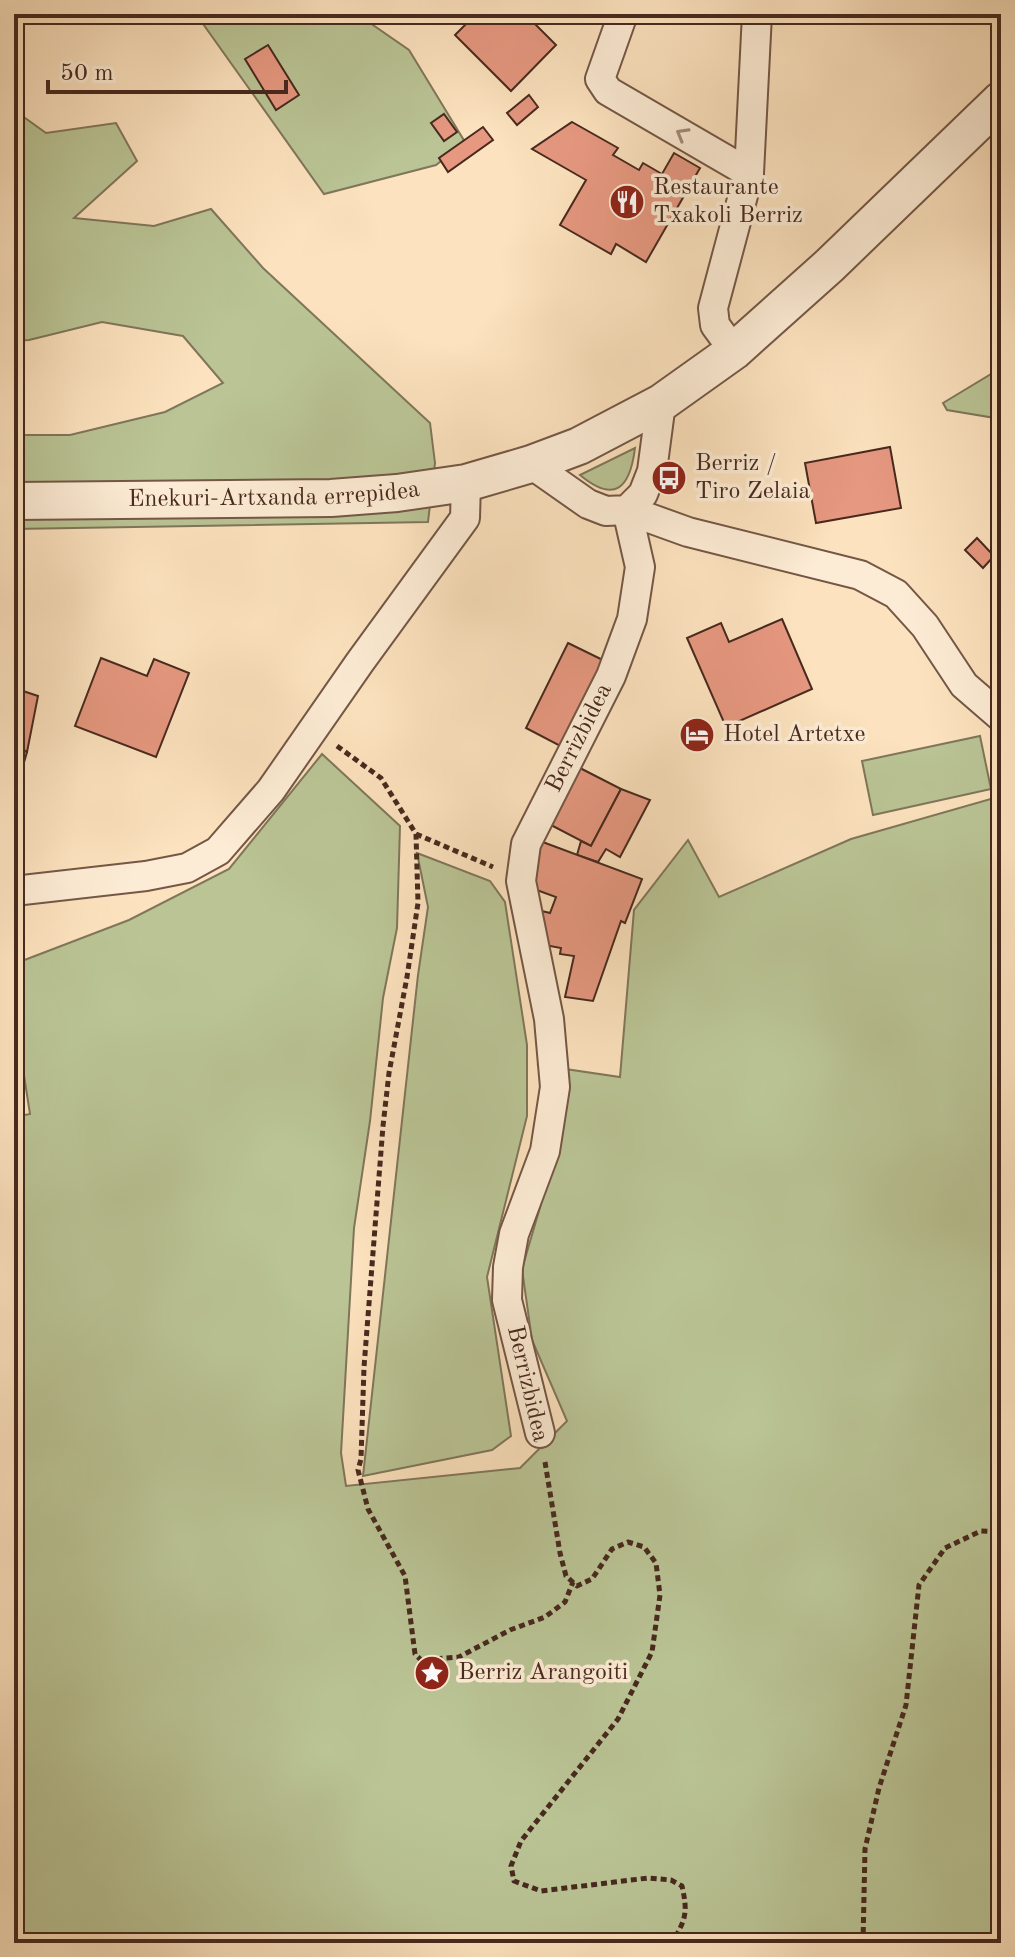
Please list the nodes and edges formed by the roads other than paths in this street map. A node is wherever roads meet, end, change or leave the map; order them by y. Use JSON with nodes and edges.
{"nodes":[{"id":1,"x":623,"y":14,"type":"edge"},
{"id":2,"x":757,"y":14,"type":"edge"},
{"id":3,"x":1001,"y":100,"type":"edge"},
{"id":4,"x":749,"y":173,"type":"junction"},
{"id":5,"x":734,"y":351,"type":"junction"},
{"id":6,"x":661,"y":403,"type":"junction"},
{"id":7,"x":531,"y":464,"type":"junction"},
{"id":8,"x":466,"y":483,"type":"junction"},
{"id":9,"x":14,"y":501,"type":"edge"},
{"id":10,"x":627,"y":510,"type":"junction"},
{"id":11,"x":1001,"y":717,"type":"edge"},
{"id":12,"x":14,"y":891,"type":"edge"},
{"id":13,"x":540,"y":1433,"type":"road end"}],
"edges":[{"from":4,"to":1,"type":"street","one_way":true},
{"from":2,"to":4,"type":"street"},
{"from":3,"to":5,"type":"street"},
{"from":4,"to":5,"type":"street"},
{"from":5,"to":6,"type":"street"},
{"from":6,"to":7,"type":"street","name":"Enekuri-Artxanda errepidea"},
{"from":6,"to":10,"type":"street"},
{"from":7,"to":8,"type":"street","name":"Enekuri-Artxanda errepidea"},
{"from":7,"to":10,"type":"street"},
{"from":8,"to":9,"type":"street","name":"Enekuri-Artxanda errepidea"},
{"from":8,"to":12,"type":"street"},
{"from":10,"to":11,"type":"street"},
{"from":10,"to":13,"type":"street","name":"Berrizbidea"}]}
